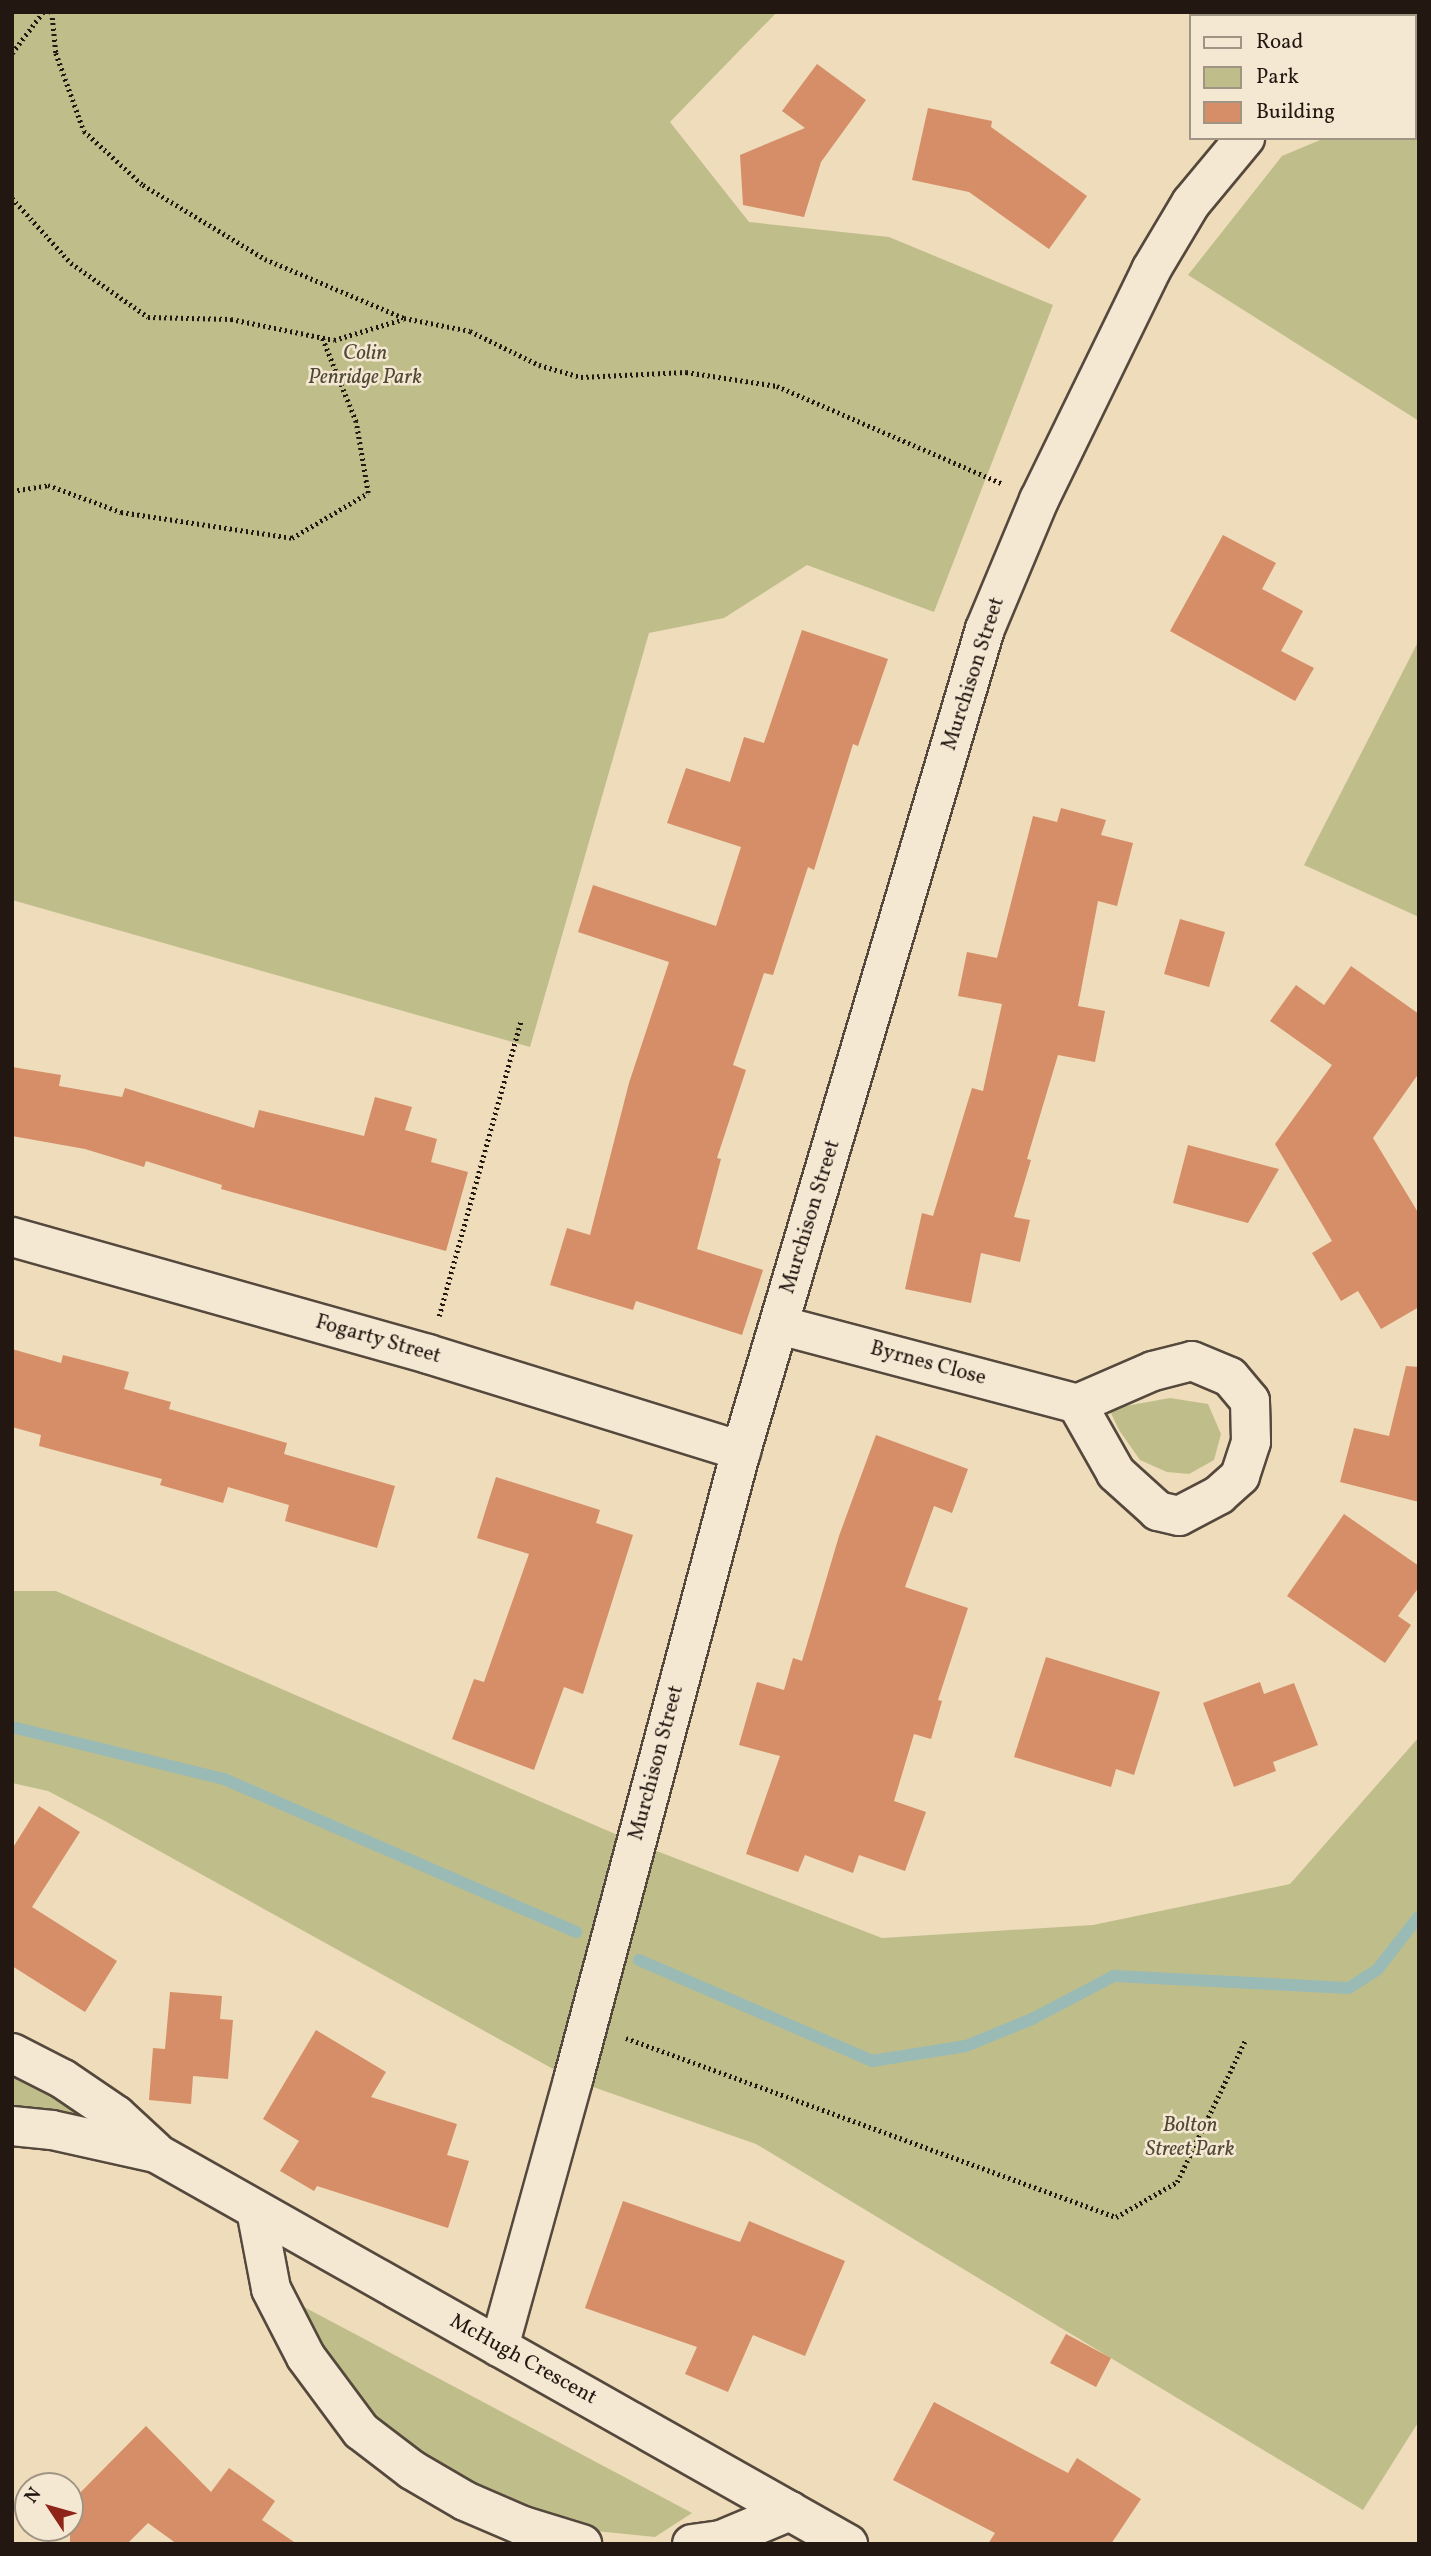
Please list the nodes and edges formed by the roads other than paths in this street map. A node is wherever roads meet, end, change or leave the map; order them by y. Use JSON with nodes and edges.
{"nodes":[{"id":1,"x":1243,"y":140,"type":"edge"},
{"id":2,"x":12,"y":1237,"type":"edge"},
{"id":3,"x":779,"y":1325,"type":"junction"},
{"id":4,"x":1077,"y":1404,"type":"junction"},
{"id":5,"x":741,"y":1451,"type":"junction"},
{"id":6,"x":12,"y":2053,"type":"edge"},
{"id":7,"x":12,"y":2126,"type":"edge"},
{"id":8,"x":156,"y":2153,"type":"junction"},
{"id":9,"x":256,"y":2210,"type":"junction"},
{"id":10,"x":499,"y":2347,"type":"junction"},
{"id":11,"x":790,"y":2511,"type":"junction"},
{"id":12,"x":582,"y":2544,"type":"edge"},
{"id":13,"x":692,"y":2544,"type":"edge"},
{"id":14,"x":848,"y":2544,"type":"edge"}],
"edges":[{"from":1,"to":3,"type":"street","name":"Murchison Street"},
{"from":2,"to":5,"type":"street","name":"Fogarty Street"},
{"from":3,"to":4,"type":"street","name":"Byrnes Close"},
{"from":3,"to":5,"type":"street","name":"Murchison Street"},
{"from":4,"to":4,"type":"street"},
{"from":5,"to":10,"type":"street","name":"Murchison Street"},
{"from":6,"to":8,"type":"street","name":"McHugh Crescent"},
{"from":7,"to":8,"type":"street","name":"McHugh Crescent"},
{"from":8,"to":9,"type":"street","name":"McHugh Crescent"},
{"from":9,"to":10,"type":"street","name":"McHugh Crescent"},
{"from":9,"to":12,"type":"street"},
{"from":10,"to":11,"type":"street","name":"McHugh Crescent"},
{"from":11,"to":13,"type":"street"},
{"from":11,"to":14,"type":"street","name":"McHugh Crescent"}]}
